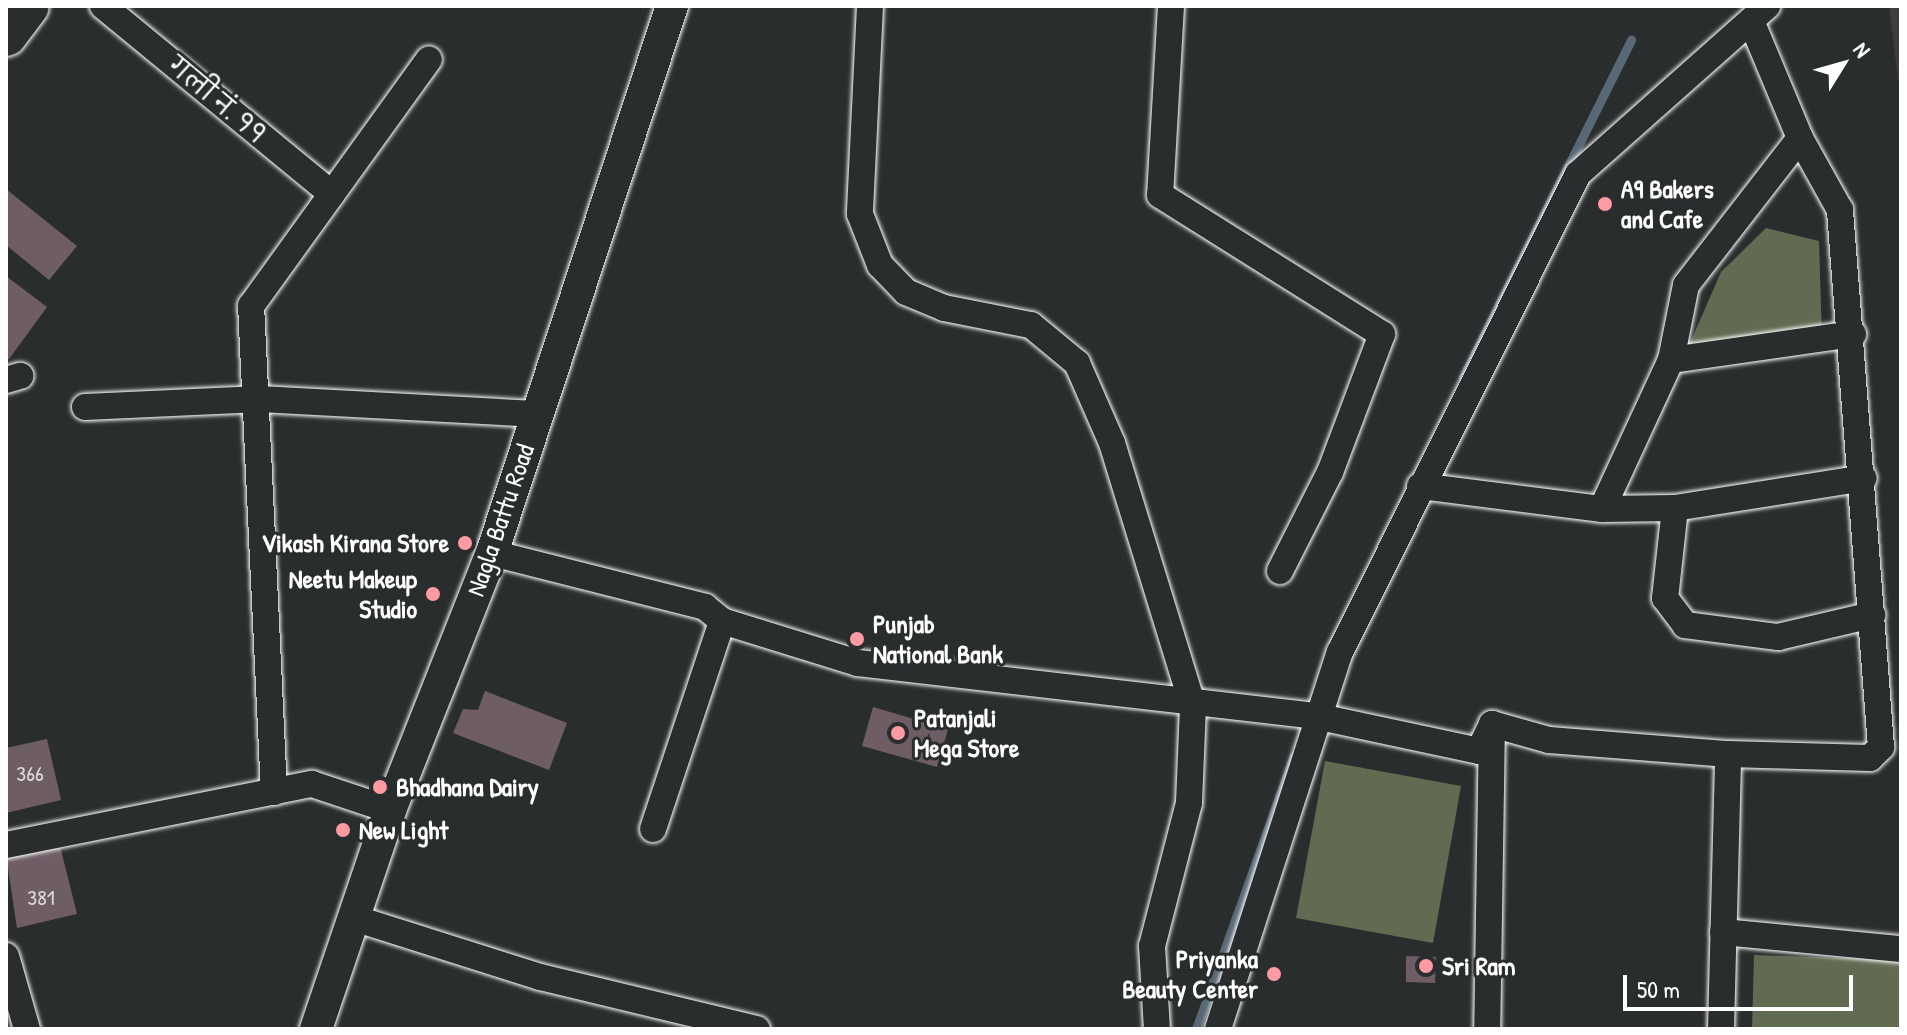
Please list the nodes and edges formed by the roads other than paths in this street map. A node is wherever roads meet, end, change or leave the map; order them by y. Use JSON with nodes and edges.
{"nodes":[{"id":1,"x":28,"y":6,"type":"edge"},
{"id":2,"x":103,"y":6,"type":"edge"},
{"id":3,"x":672,"y":6,"type":"edge"},
{"id":4,"x":870,"y":6,"type":"edge"},
{"id":5,"x":1171,"y":6,"type":"edge"},
{"id":6,"x":1759,"y":14,"type":"edge"},
{"id":7,"x":6,"y":35,"type":"edge"},
{"id":8,"x":429,"y":59,"type":"dead end"},
{"id":9,"x":1800,"y":138,"type":"junction"},
{"id":10,"x":332,"y":194,"type":"junction"},
{"id":11,"x":1853,"y":334,"type":"junction"},
{"id":12,"x":1671,"y":360,"type":"junction"},
{"id":13,"x":260,"y":399,"type":"junction"},
{"id":14,"x":85,"y":407,"type":"dead end"},
{"id":15,"x":535,"y":414,"type":"junction"},
{"id":16,"x":1864,"y":478,"type":"junction"},
{"id":17,"x":1420,"y":486,"type":"junction"},
{"id":18,"x":1675,"y":508,"type":"junction"},
{"id":19,"x":1602,"y":509,"type":"junction"},
{"id":20,"x":492,"y":553,"type":"junction"},
{"id":21,"x":1280,"y":571,"type":"dead end"},
{"id":22,"x":1872,"y":615,"type":"junction"},
{"id":23,"x":722,"y":621,"type":"junction"},
{"id":24,"x":1193,"y":707,"type":"junction"},
{"id":25,"x":1306,"y":716,"type":"junction"},
{"id":26,"x":1492,"y":724,"type":"junction"},
{"id":27,"x":1891,"y":753,"type":"edge"},
{"id":28,"x":1728,"y":754,"type":"junction"},
{"id":29,"x":274,"y":792,"type":"junction"},
{"id":30,"x":390,"y":810,"type":"junction"},
{"id":31,"x":653,"y":829,"type":"dead end"},
{"id":32,"x":6,"y":845,"type":"edge"},
{"id":33,"x":354,"y":918,"type":"junction"},
{"id":34,"x":1723,"y":932,"type":"junction"},
{"id":35,"x":1901,"y":949,"type":"edge"},
{"id":36,"x":6,"y":956,"type":"edge"},
{"id":37,"x":692,"y":1023,"type":"edge"},
{"id":38,"x":27,"y":1029,"type":"edge"},
{"id":39,"x":316,"y":1029,"type":"edge"},
{"id":40,"x":757,"y":1029,"type":"edge"},
{"id":41,"x":1150,"y":1029,"type":"edge"},
{"id":42,"x":1158,"y":1029,"type":"edge"},
{"id":43,"x":1218,"y":1029,"type":"edge"},
{"id":44,"x":1487,"y":1029,"type":"edge"},
{"id":45,"x":1721,"y":1029,"type":"edge"}],
"edges":[{"from":1,"to":7,"type":"highway"},
{"from":2,"to":10,"type":"street","name":"गली नं. ११"},
{"from":3,"to":15,"type":"street","name":"Nagla Battu Road"},
{"from":4,"to":24,"type":"street"},
{"from":5,"to":21,"type":"street"},
{"from":6,"to":9,"type":"street"},
{"from":6,"to":17,"type":"street"},
{"from":8,"to":10,"type":"street"},
{"from":9,"to":11,"type":"street"},
{"from":9,"to":12,"type":"street"},
{"from":10,"to":13,"type":"street"},
{"from":11,"to":12,"type":"street"},
{"from":11,"to":16,"type":"street"},
{"from":12,"to":19,"type":"street"},
{"from":13,"to":14,"type":"street"},
{"from":13,"to":15,"type":"street"},
{"from":13,"to":29,"type":"street"},
{"from":15,"to":20,"type":"street","name":"Nagla Battu Road"},
{"from":16,"to":18,"type":"street"},
{"from":16,"to":22,"type":"street"},
{"from":17,"to":19,"type":"street"},
{"from":17,"to":25,"type":"street"},
{"from":18,"to":19,"type":"street"},
{"from":18,"to":22,"type":"street"},
{"from":20,"to":23,"type":"street"},
{"from":20,"to":30,"type":"street","name":"Nagla Battu Road"},
{"from":22,"to":27,"type":"street"},
{"from":23,"to":24,"type":"street"},
{"from":23,"to":31,"type":"street"},
{"from":24,"to":25,"type":"street"},
{"from":24,"to":42,"type":"street"},
{"from":25,"to":26,"type":"street"},
{"from":25,"to":43,"type":"street"},
{"from":26,"to":28,"type":"street"},
{"from":26,"to":44,"type":"street"},
{"from":27,"to":28,"type":"street"},
{"from":28,"to":34,"type":"street"},
{"from":29,"to":30,"type":"street"},
{"from":29,"to":32,"type":"street"},
{"from":30,"to":33,"type":"street","name":"Nagla Battu Road"},
{"from":33,"to":37,"type":"street"},
{"from":33,"to":39,"type":"street","name":"Nagla Battu Road"},
{"from":34,"to":35,"type":"street"},
{"from":34,"to":45,"type":"street"},
{"from":36,"to":38,"type":"street"},
{"from":37,"to":40,"type":"street"},
{"from":41,"to":42,"type":"street"}]}
